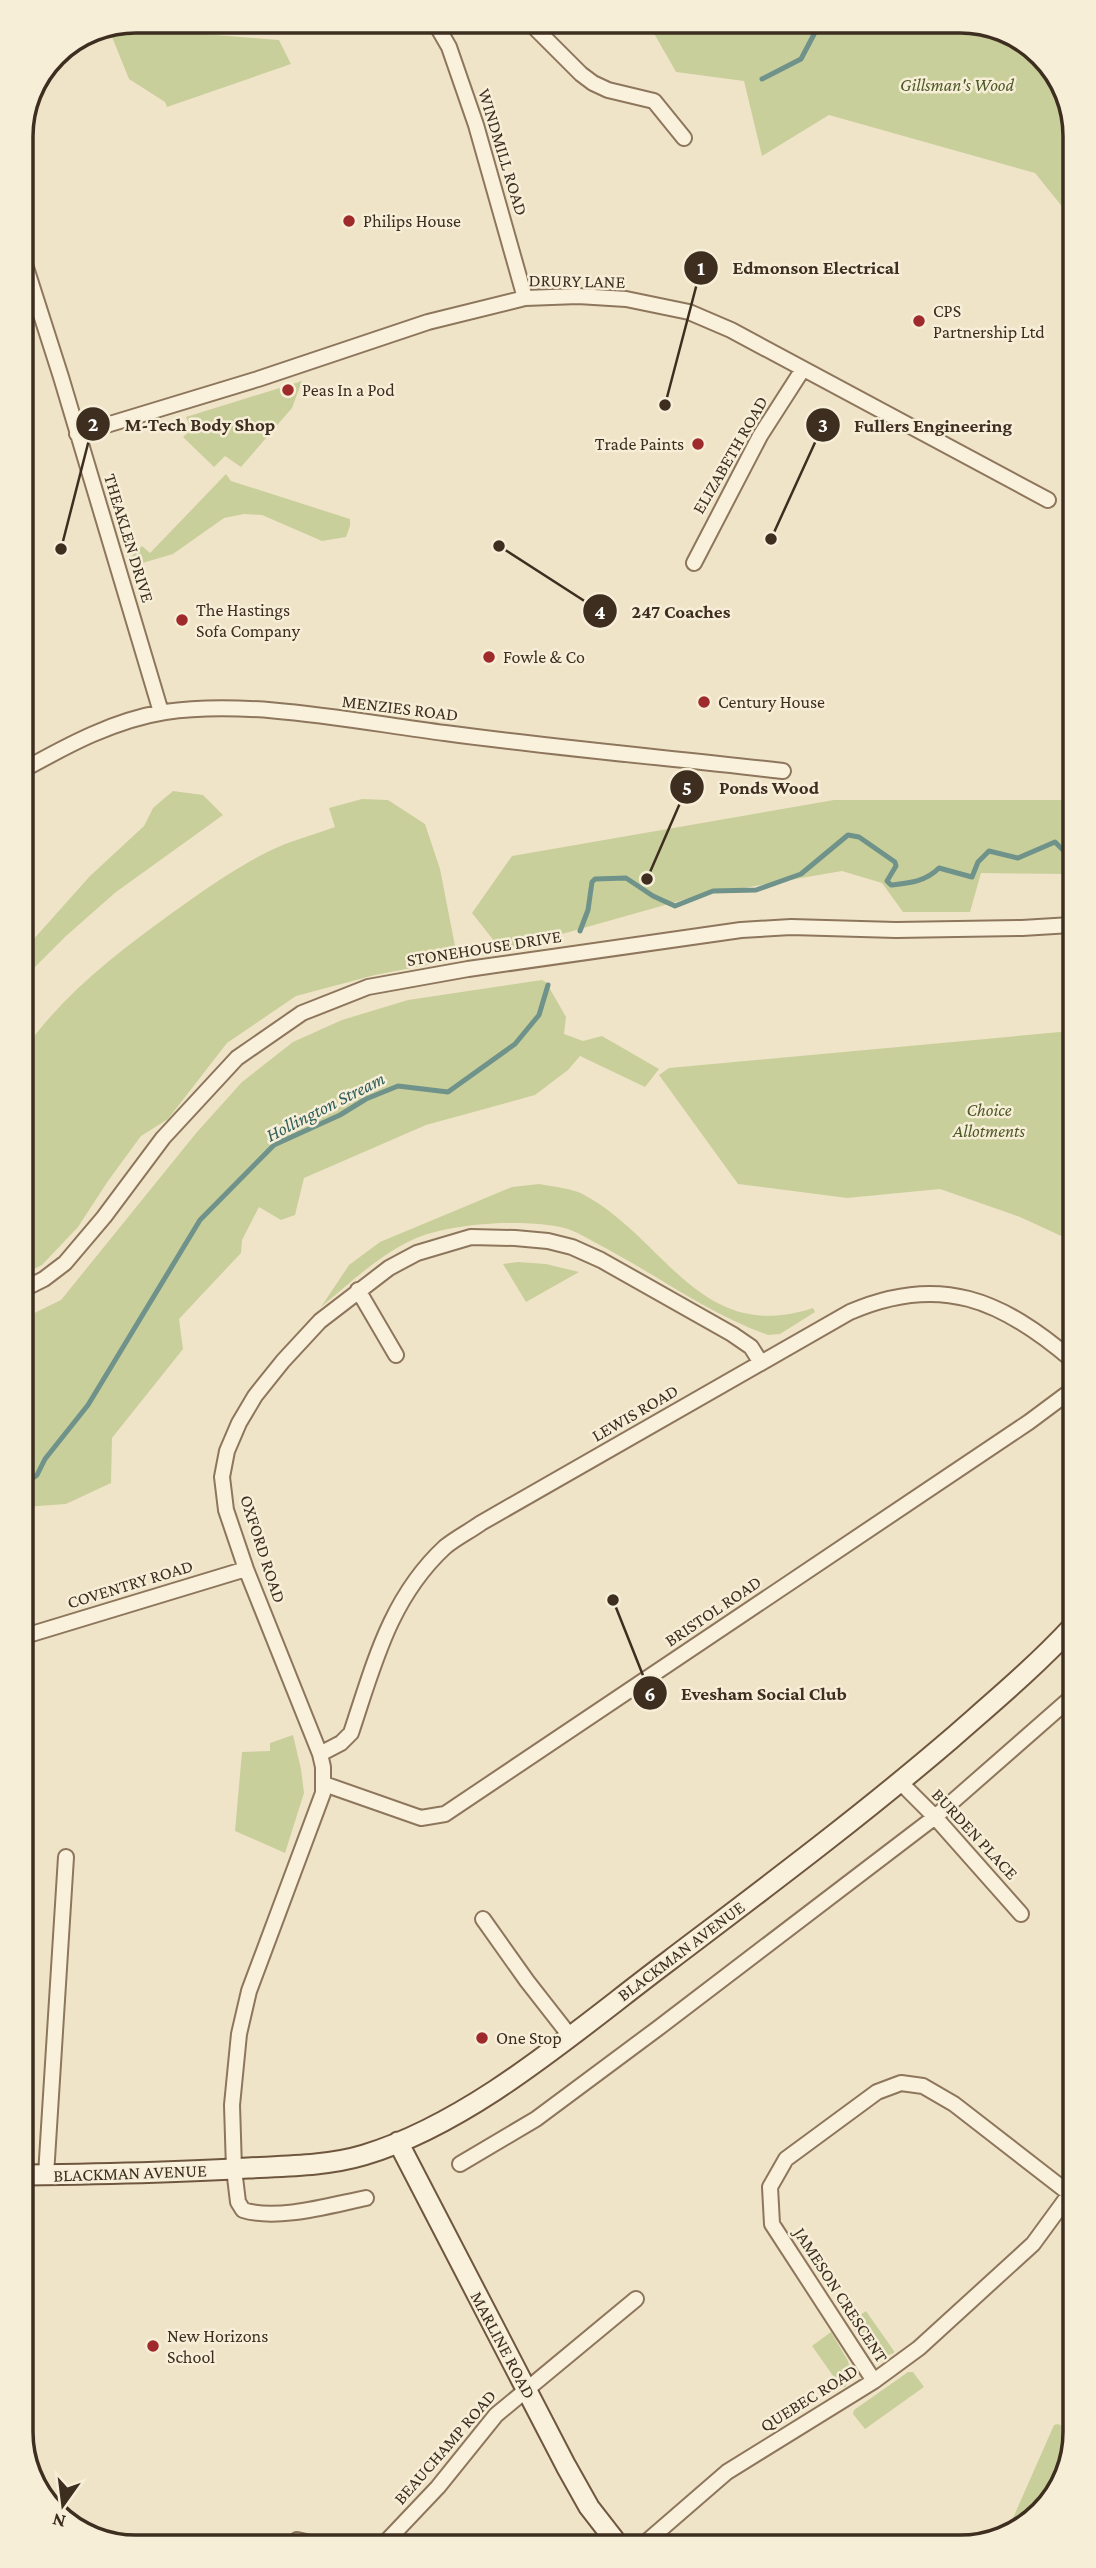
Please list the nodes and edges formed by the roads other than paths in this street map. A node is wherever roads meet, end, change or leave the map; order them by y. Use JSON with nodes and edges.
{"nodes":[{"id":1,"x":441,"y":33,"type":"edge"},
{"id":2,"x":540,"y":33,"type":"edge"},
{"id":3,"x":684,"y":138,"type":"dead end"},
{"id":4,"x":33,"y":292,"type":"edge"},
{"id":5,"x":525,"y":298,"type":"junction"},
{"id":6,"x":803,"y":369,"type":"junction"},
{"id":7,"x":77,"y":434,"type":"junction"},
{"id":8,"x":1048,"y":500,"type":"dead end"},
{"id":9,"x":694,"y":563,"type":"dead end"},
{"id":10,"x":161,"y":712,"type":"junction"},
{"id":11,"x":33,"y":764,"type":"edge"},
{"id":12,"x":783,"y":771,"type":"dead end"},
{"id":13,"x":1063,"y":925,"type":"edge"},
{"id":14,"x":33,"y":1284,"type":"edge"},
{"id":15,"x":358,"y":1290,"type":"junction"},
{"id":16,"x":1063,"y":1353,"type":"edge"},
{"id":17,"x":396,"y":1355,"type":"dead end"},
{"id":18,"x":761,"y":1363,"type":"junction"},
{"id":19,"x":1063,"y":1397,"type":"edge"},
{"id":20,"x":246,"y":1569,"type":"junction"},
{"id":21,"x":33,"y":1634,"type":"edge"},
{"id":22,"x":1063,"y":1636,"type":"edge"},
{"id":23,"x":1063,"y":1705,"type":"edge"},
{"id":24,"x":320,"y":1754,"type":"junction"},
{"id":25,"x":900,"y":1782,"type":"junction"},
{"id":26,"x":324,"y":1784,"type":"junction"},
{"id":27,"x":935,"y":1817,"type":"junction"},
{"id":28,"x":66,"y":1857,"type":"dead end"},
{"id":29,"x":1021,"y":1914,"type":"dead end"},
{"id":30,"x":483,"y":1919,"type":"dead end"},
{"id":31,"x":570,"y":2036,"type":"junction"},
{"id":32,"x":398,"y":2142,"type":"junction"},
{"id":33,"x":460,"y":2164,"type":"dead end"},
{"id":34,"x":234,"y":2169,"type":"junction"},
{"id":35,"x":36,"y":2175,"type":"edge"},
{"id":36,"x":1063,"y":2184,"type":"edge"},
{"id":37,"x":366,"y":2198,"type":"dead end"},
{"id":38,"x":1063,"y":2203,"type":"edge"},
{"id":39,"x":636,"y":2299,"type":"dead end"},
{"id":40,"x":874,"y":2381,"type":"junction"},
{"id":41,"x":526,"y":2388,"type":"junction"},
{"id":42,"x":392,"y":2535,"type":"edge"},
{"id":43,"x":611,"y":2535,"type":"edge"},
{"id":44,"x":654,"y":2535,"type":"edge"}],
"edges":[{"from":1,"to":5,"type":"street","name":"WINDMILL ROAD"},
{"from":2,"to":3,"type":"street"},
{"from":4,"to":7,"type":"street","name":"THEAKLEN DRIVE"},
{"from":5,"to":6,"type":"street","name":"DRURY LANE"},
{"from":5,"to":7,"type":"street","name":"DRURY LANE"},
{"from":6,"to":8,"type":"street","name":"DRURY LANE"},
{"from":6,"to":9,"type":"street","name":"ELIZABETH ROAD"},
{"from":7,"to":10,"type":"street","name":"THEAKLEN DRIVE"},
{"from":10,"to":11,"type":"street","name":"MENZIES ROAD"},
{"from":10,"to":12,"type":"street","name":"MENZIES ROAD"},
{"from":13,"to":14,"type":"street","name":"STONEHOUSE DRIVE"},
{"from":15,"to":17,"type":"street"},
{"from":15,"to":18,"type":"street","name":"OXFORD ROAD"},
{"from":15,"to":20,"type":"street","name":"OXFORD ROAD"},
{"from":16,"to":18,"type":"street","name":"LEWIS ROAD"},
{"from":18,"to":24,"type":"street","name":"LEWIS ROAD"},
{"from":19,"to":26,"type":"street","name":"BRISTOL ROAD"},
{"from":20,"to":21,"type":"street","name":"COVENTRY ROAD"},
{"from":20,"to":24,"type":"street","name":"OXFORD ROAD"},
{"from":22,"to":25,"type":"street","name":"BLACKMAN AVENUE"},
{"from":23,"to":27,"type":"street"},
{"from":24,"to":26,"type":"street","name":"OXFORD ROAD"},
{"from":25,"to":27,"type":"street","name":"BURDEN PLACE"},
{"from":25,"to":31,"type":"street","name":"BLACKMAN AVENUE"},
{"from":26,"to":34,"type":"street","name":"OXFORD ROAD"},
{"from":27,"to":29,"type":"street","name":"BURDEN PLACE"},
{"from":27,"to":33,"type":"street"},
{"from":28,"to":35,"type":"street"},
{"from":30,"to":31,"type":"street"},
{"from":31,"to":32,"type":"street","name":"BLACKMAN AVENUE"},
{"from":32,"to":34,"type":"street","name":"BLACKMAN AVENUE"},
{"from":32,"to":41,"type":"street","name":"MARLINE ROAD"},
{"from":34,"to":35,"type":"street","name":"BLACKMAN AVENUE"},
{"from":34,"to":37,"type":"street"},
{"from":36,"to":40,"type":"street","name":"JAMESON CRESCENT"},
{"from":38,"to":40,"type":"street","name":"QUEBEC ROAD"},
{"from":39,"to":41,"type":"street","name":"BEAUCHAMP ROAD"},
{"from":40,"to":44,"type":"street","name":"QUEBEC ROAD"},
{"from":41,"to":42,"type":"street","name":"BEAUCHAMP ROAD"},
{"from":41,"to":43,"type":"street","name":"MARLINE ROAD"}]}
